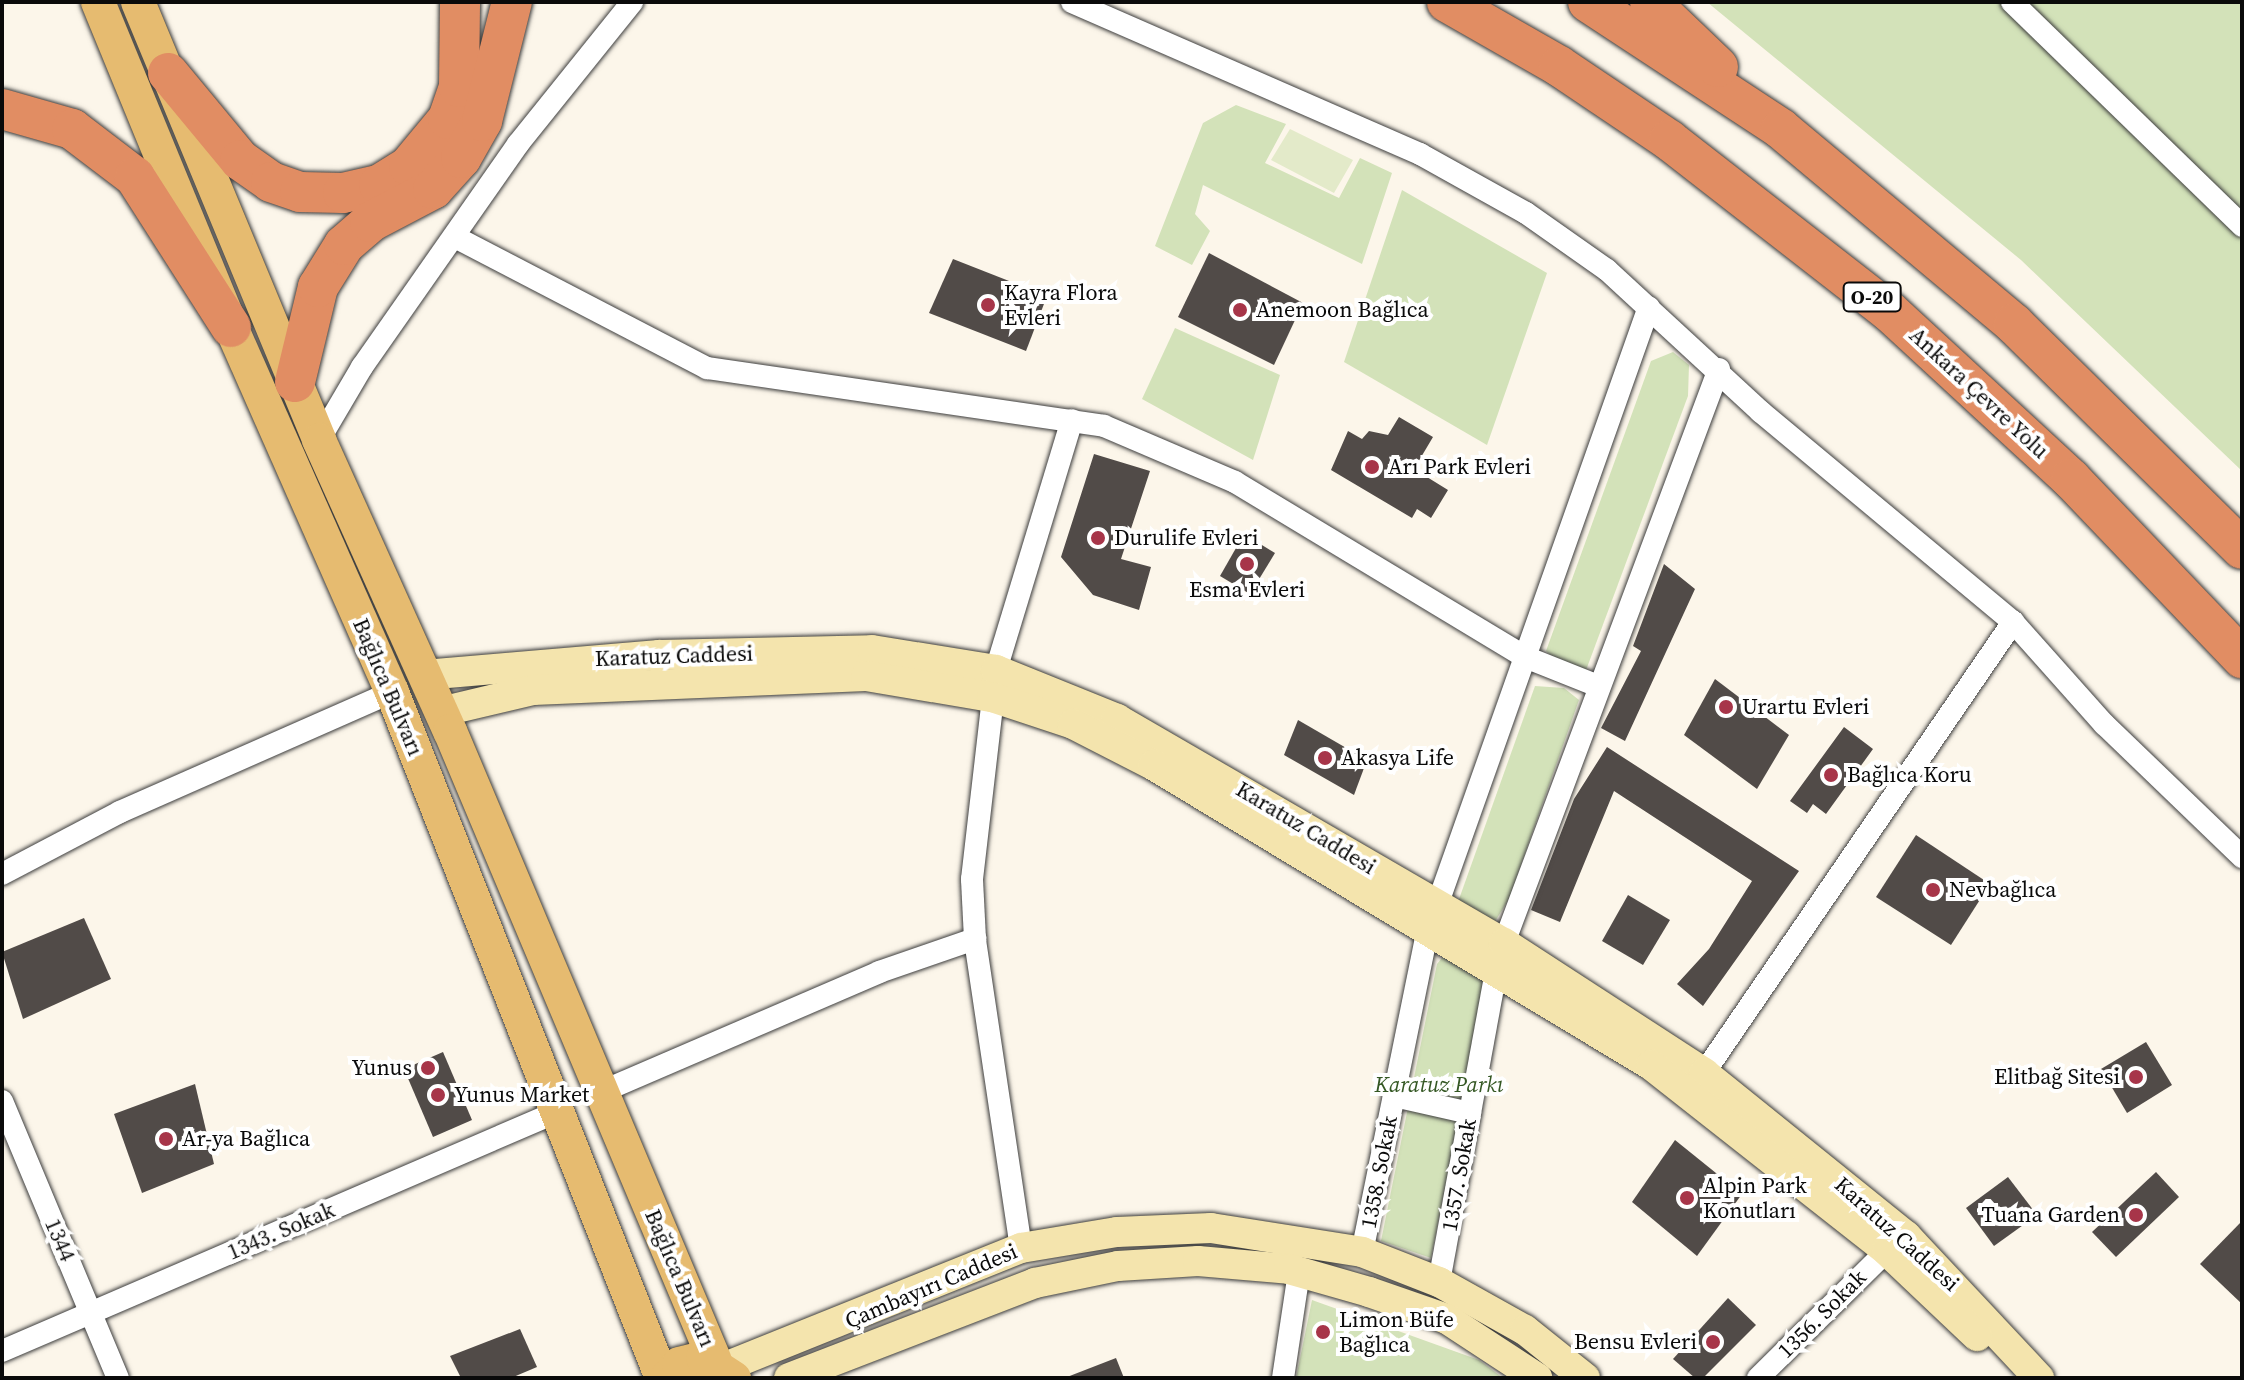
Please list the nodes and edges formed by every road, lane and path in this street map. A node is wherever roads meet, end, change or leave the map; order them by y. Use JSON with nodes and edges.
{"nodes":[{"id":1,"x":98,"y":2,"type":"edge"},
{"id":2,"x":138,"y":2,"type":"edge"},
{"id":3,"x":460,"y":2,"type":"edge"},
{"id":4,"x":512,"y":2,"type":"edge"},
{"id":5,"x":632,"y":2,"type":"edge"},
{"id":6,"x":1072,"y":2,"type":"edge"},
{"id":7,"x":1447,"y":2,"type":"edge"},
{"id":8,"x":1588,"y":2,"type":"edge"},
{"id":9,"x":1650,"y":2,"type":"edge"},
{"id":10,"x":2012,"y":2,"type":"edge"},
{"id":11,"x":168,"y":73,"type":"junction"},
{"id":12,"x":2,"y":109,"type":"edge"},
{"id":13,"x":1781,"y":129,"type":"junction"},
{"id":14,"x":2242,"y":226,"type":"edge"},
{"id":15,"x":457,"y":238,"type":"junction"},
{"id":16,"x":1649,"y":307,"type":"junction"},
{"id":17,"x":231,"y":327,"type":"junction"},
{"id":18,"x":1719,"y":369,"type":"junction"},
{"id":19,"x":295,"y":382,"type":"junction"},
{"id":20,"x":1072,"y":420,"type":"junction"},
{"id":21,"x":319,"y":440,"type":"junction"},
{"id":22,"x":2242,"y":549,"type":"edge"},
{"id":23,"x":2013,"y":622,"type":"junction"},
{"id":24,"x":1525,"y":657,"type":"junction"},
{"id":25,"x":2242,"y":658,"type":"edge"},
{"id":26,"x":424,"y":675,"type":"junction"},
{"id":27,"x":994,"y":683,"type":"junction"},
{"id":28,"x":1598,"y":686,"type":"junction"},
{"id":29,"x":392,"y":692,"type":"junction"},
{"id":30,"x":440,"y":712,"type":"junction"},
{"id":31,"x":2242,"y":857,"type":"edge"},
{"id":32,"x":2,"y":874,"type":"edge"},
{"id":33,"x":1433,"y":920,"type":"junction"},
{"id":34,"x":975,"y":939,"type":"junction"},
{"id":35,"x":1504,"y":943,"type":"junction"},
{"id":36,"x":1496,"y":972,"type":"junction"},
{"id":37,"x":1704,"y":1073,"type":"junction"},
{"id":38,"x":601,"y":1092,"type":"junction"},
{"id":39,"x":1394,"y":1096,"type":"junction"},
{"id":40,"x":2,"y":1101,"type":"edge"},
{"id":41,"x":559,"y":1111,"type":"junction"},
{"id":42,"x":1470,"y":1113,"type":"junction"},
{"id":43,"x":1021,"y":1248,"type":"junction"},
{"id":44,"x":1887,"y":1251,"type":"junction"},
{"id":45,"x":1362,"y":1252,"type":"junction"},
{"id":46,"x":1299,"y":1272,"type":"junction"},
{"id":47,"x":1439,"y":1282,"type":"junction"},
{"id":48,"x":91,"y":1314,"type":"junction"},
{"id":49,"x":2,"y":1351,"type":"edge"},
{"id":50,"x":725,"y":1368,"type":"edge"},
{"id":51,"x":118,"y":1378,"type":"edge"},
{"id":52,"x":664,"y":1378,"type":"edge"},
{"id":53,"x":789,"y":1378,"type":"edge"},
{"id":54,"x":1283,"y":1378,"type":"edge"},
{"id":55,"x":1537,"y":1378,"type":"edge"},
{"id":56,"x":1585,"y":1378,"type":"edge"},
{"id":57,"x":1758,"y":1378,"type":"edge"},
{"id":58,"x":2012,"y":1378,"type":"edge"},
{"id":59,"x":2039,"y":1378,"type":"edge"}],
"edges":[{"from":1,"to":17,"type":"main road","name":"Bağlıca Bulvarı"},
{"from":2,"to":11,"type":"main road","name":"Bağlıca Bulvarı"},
{"from":3,"to":11,"type":"highway"},
{"from":4,"to":19,"type":"highway"},
{"from":5,"to":15,"type":"street"},
{"from":6,"to":16,"type":"street"},
{"from":7,"to":25,"type":"highway","name":"Ankara Çevre Yolu","number":"O-20"},
{"from":8,"to":13,"type":"highway"},
{"from":9,"to":13,"type":"highway"},
{"from":10,"to":14,"type":"street"},
{"from":11,"to":19,"type":"main road","name":"Bağlıca Bulvarı"},
{"from":12,"to":17,"type":"highway"},
{"from":13,"to":22,"type":"highway"},
{"from":15,"to":20,"type":"street"},
{"from":15,"to":21,"type":"street"},
{"from":16,"to":18,"type":"street"},
{"from":16,"to":24,"type":"street","name":"1358. Sokak"},
{"from":17,"to":29,"type":"main road","name":"Bağlıca Bulvarı"},
{"from":18,"to":23,"type":"street"},
{"from":18,"to":28,"type":"street"},
{"from":19,"to":21,"type":"main road","name":"Bağlıca Bulvarı"},
{"from":20,"to":24,"type":"street"},
{"from":20,"to":27,"type":"street"},
{"from":21,"to":26,"type":"main road","name":"Bağlıca Bulvarı"},
{"from":23,"to":31,"type":"street"},
{"from":23,"to":37,"type":"street"},
{"from":24,"to":28,"type":"street"},
{"from":24,"to":33,"type":"street","name":"1358. Sokak"},
{"from":26,"to":27,"type":"street","name":"Karatuz Caddesi"},
{"from":26,"to":30,"type":"main road","name":"Bağlıca Bulvarı"},
{"from":27,"to":30,"type":"street","name":"Karatuz Caddesi"},
{"from":27,"to":33,"type":"street","name":"Karatuz Caddesi"},
{"from":27,"to":34,"type":"street"},
{"from":28,"to":35,"type":"street"},
{"from":29,"to":32,"type":"street"},
{"from":29,"to":41,"type":"main road","name":"Bağlıca Bulvarı"},
{"from":30,"to":38,"type":"main road","name":"Bağlıca Bulvarı"},
{"from":33,"to":35,"type":"street","name":"Karatuz Caddesi"},
{"from":33,"to":36,"type":"street","name":"Karatuz Caddesi"},
{"from":33,"to":39,"type":"street","name":"1358. Sokak"},
{"from":34,"to":38,"type":"street"},
{"from":34,"to":43,"type":"street"},
{"from":35,"to":37,"type":"street","name":"Karatuz Caddesi"},
{"from":36,"to":42,"type":"street","name":"1357. Sokak"},
{"from":36,"to":44,"type":"street","name":"Karatuz Caddesi"},
{"from":37,"to":59,"type":"street","name":"Karatuz Caddesi"},
{"from":38,"to":50,"type":"main road","name":"Bağlıca Bulvarı"},
{"from":39,"to":42,"type":"street"},
{"from":39,"to":45,"type":"street","name":"1358. Sokak"},
{"from":40,"to":48,"type":"street","name":"1344"},
{"from":41,"to":48,"type":"street","name":"1343. Sokak"},
{"from":41,"to":52,"type":"main road","name":"Bağlıca Bulvarı"},
{"from":42,"to":47,"type":"street","name":"1357. Sokak"},
{"from":43,"to":45,"type":"street","name":"Çambayırı Caddesi"},
{"from":43,"to":50,"type":"street","name":"Çambayırı Caddesi"},
{"from":44,"to":57,"type":"street","name":"1356. Sokak"},
{"from":44,"to":58,"type":"street","name":"Karatuz Caddesi"},
{"from":45,"to":47,"type":"street","name":"Çambayırı Caddesi"},
{"from":46,"to":53,"type":"street","name":"Çambayırı Caddesi"},
{"from":46,"to":54,"type":"street"},
{"from":46,"to":55,"type":"street","name":"Çambayırı Caddesi"},
{"from":47,"to":56,"type":"street","name":"Çambayırı Caddesi"},
{"from":48,"to":49,"type":"street","name":"1343. Sokak"},
{"from":48,"to":51,"type":"street","name":"1344"},
{"from":50,"to":52,"type":"main road"}]}
